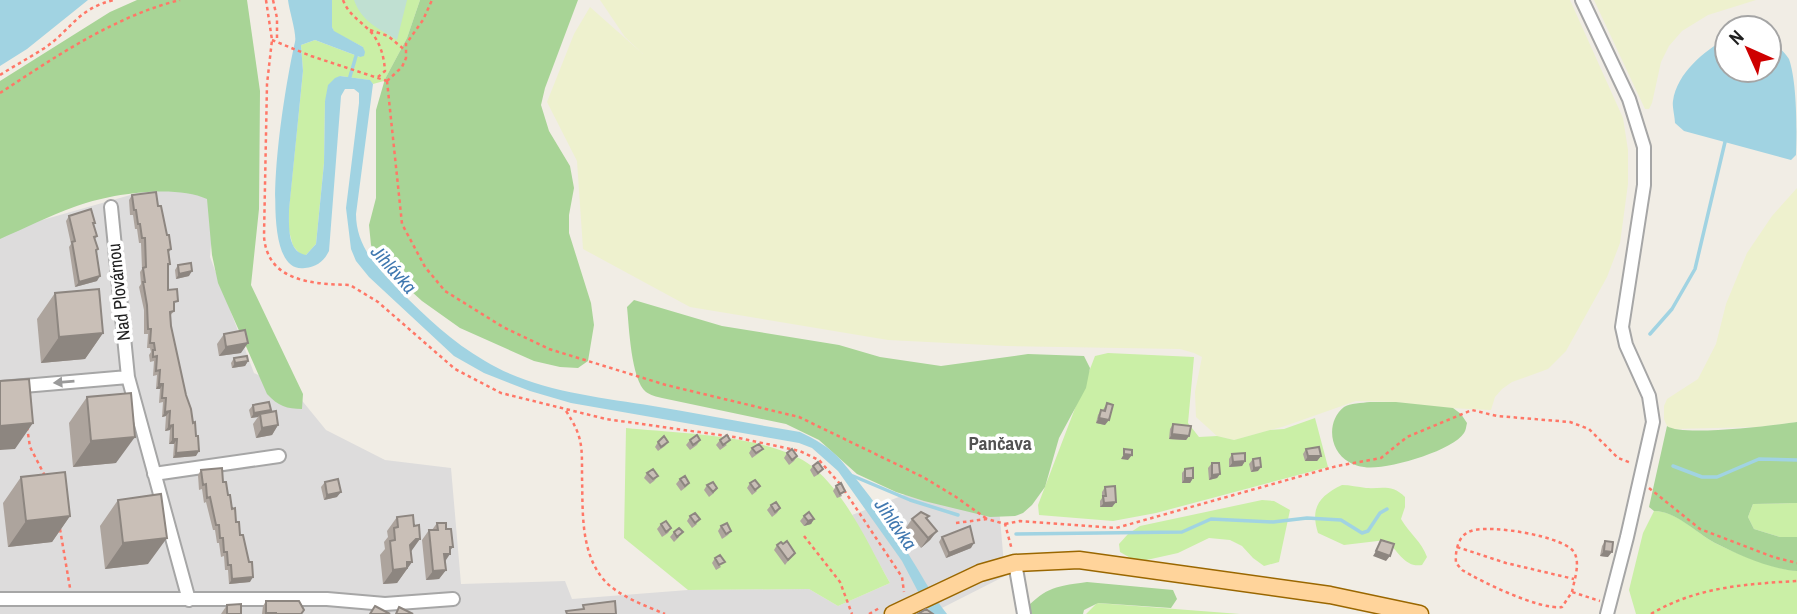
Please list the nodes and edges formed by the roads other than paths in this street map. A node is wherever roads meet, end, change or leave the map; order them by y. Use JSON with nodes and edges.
{"nodes":[{"id":1,"x":1582,"y":0,"type":"edge"},
{"id":2,"x":111,"y":208,"type":"dead end"},
{"id":3,"x":128,"y":377,"type":"junction"},
{"id":4,"x":0,"y":388,"type":"edge"},
{"id":5,"x":279,"y":456,"type":"dead end"},
{"id":6,"x":154,"y":474,"type":"junction"},
{"id":7,"x":1015,"y":563,"type":"junction"},
{"id":8,"x":0,"y":599,"type":"edge"},
{"id":9,"x":453,"y":599,"type":"dead end"},
{"id":10,"x":189,"y":600,"type":"junction"},
{"id":11,"x":247,"y":600,"type":"junction"},
{"id":12,"x":891,"y":605,"type":"edge"},
{"id":13,"x":1608,"y":609,"type":"edge"},
{"id":14,"x":247,"y":614,"type":"edge"},
{"id":15,"x":1024,"y":614,"type":"edge"},
{"id":16,"x":1420,"y":614,"type":"edge"}],
"edges":[{"from":1,"to":13,"type":"street"},
{"from":2,"to":3,"type":"street","name":"Nad Plovárnou"},
{"from":3,"to":4,"type":"street","one_way":true},
{"from":3,"to":6,"type":"street","name":"Nad Plovárnou"},
{"from":5,"to":6,"type":"street"},
{"from":6,"to":10,"type":"street","name":"Nad Plovárnou"},
{"from":7,"to":12,"type":"main road"},
{"from":7,"to":15,"type":"street"},
{"from":7,"to":16,"type":"main road"},
{"from":8,"to":10,"type":"street"},
{"from":9,"to":11,"type":"street"},
{"from":10,"to":11,"type":"street"},
{"from":11,"to":14,"type":"street"}]}
